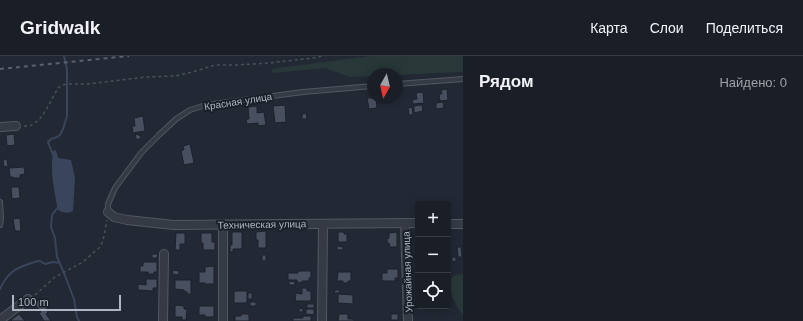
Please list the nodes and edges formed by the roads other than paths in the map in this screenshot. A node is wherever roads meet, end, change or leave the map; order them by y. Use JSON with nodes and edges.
{"nodes":[{"id":1,"x":463,"y":79,"type":"edge"},
{"id":2,"x":403,"y":84,"type":"edge"},
{"id":3,"x":367,"y":87,"type":"edge"},
{"id":4,"x":16,"y":126,"type":"road end"},
{"id":5,"x":0,"y":127,"type":"edge"},
{"id":6,"x":0,"y":202,"type":"edge"},
{"id":7,"x":108,"y":212,"type":"joint"},
{"id":8,"x":405,"y":223,"type":"junction"},
{"id":9,"x":415,"y":223,"type":"edge"},
{"id":10,"x":323,"y":224,"type":"junction"},
{"id":11,"x":451,"y":224,"type":"edge"},
{"id":12,"x":463,"y":224,"type":"edge"},
{"id":13,"x":0,"y":225,"type":"edge"},
{"id":14,"x":223,"y":225,"type":"junction"},
{"id":15,"x":164,"y":254,"type":"dead end"},
{"id":16,"x":28,"y":299,"type":"road end"},
{"id":17,"x":0,"y":320,"type":"edge"},
{"id":18,"x":163,"y":321,"type":"edge"},
{"id":19,"x":223,"y":321,"type":"edge"},
{"id":20,"x":322,"y":321,"type":"edge"},
{"id":21,"x":408,"y":321,"type":"edge"}],
"edges":[{"from":1,"to":2,"type":"lane"},
{"from":3,"to":7,"type":"lane","name":"Красная улица"},
{"from":4,"to":5,"type":"street"},
{"from":6,"to":13,"type":"lane"},
{"from":7,"to":14,"type":"street","name":"Техническая улица"},
{"from":8,"to":9,"type":"street","name":"Техническая улица"},
{"from":8,"to":10,"type":"street","name":"Техническая улица"},
{"from":8,"to":21,"type":"street","name":"Урожайная улица"},
{"from":10,"to":14,"type":"street","name":"Техническая улица"},
{"from":10,"to":20,"type":"street"},
{"from":11,"to":12,"type":"street"},
{"from":14,"to":19,"type":"street"},
{"from":15,"to":18,"type":"street"},
{"from":16,"to":17,"type":"street"}]}
